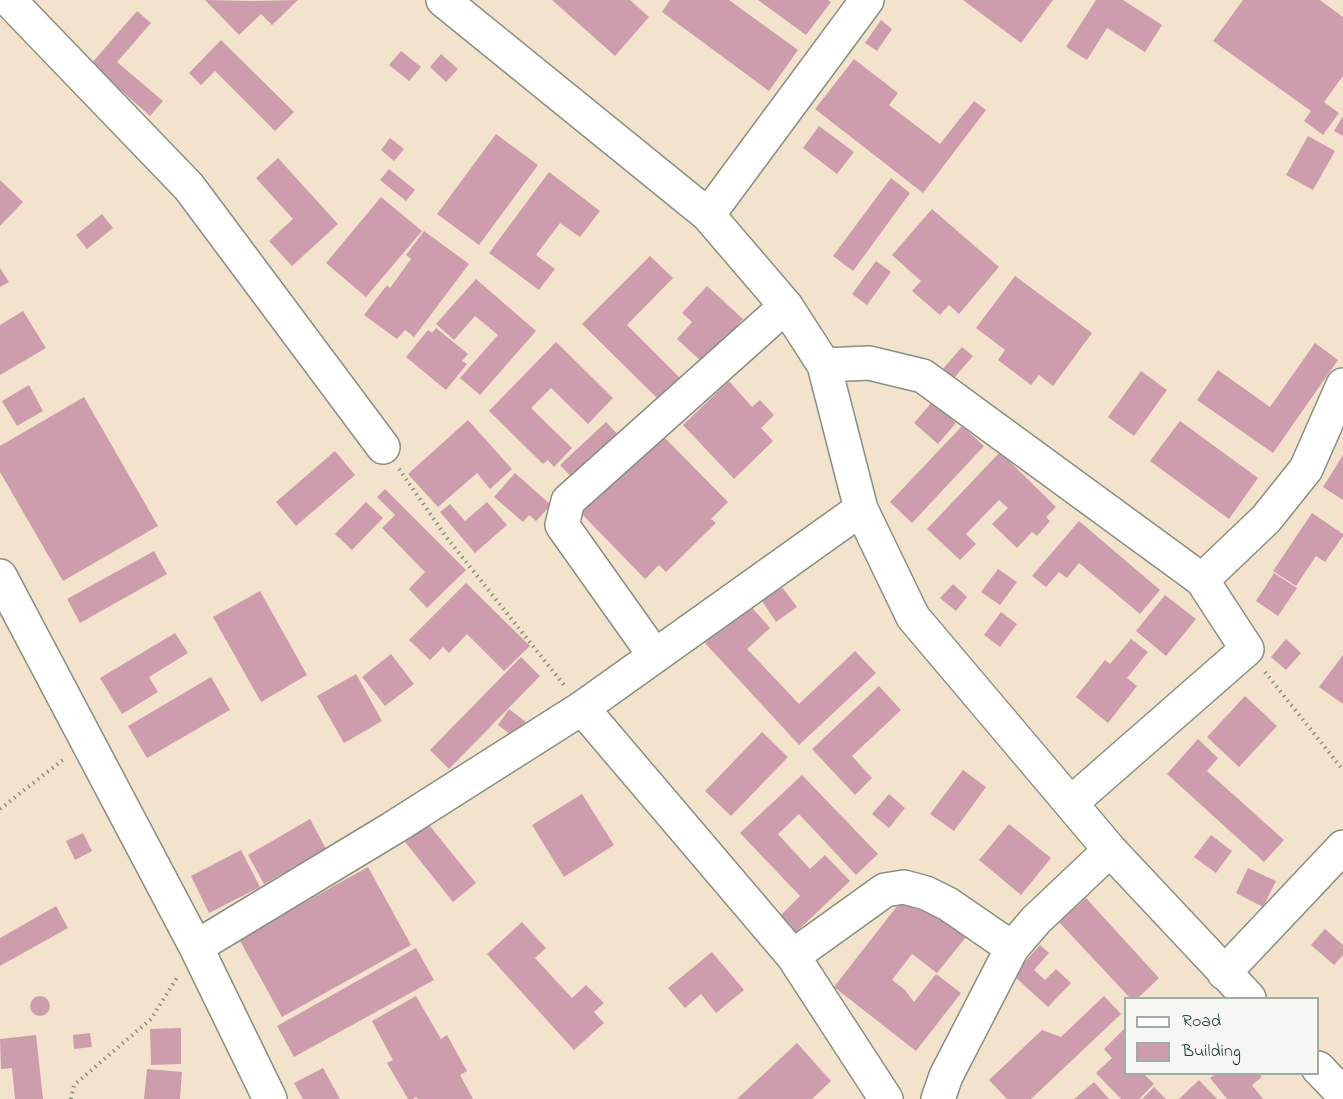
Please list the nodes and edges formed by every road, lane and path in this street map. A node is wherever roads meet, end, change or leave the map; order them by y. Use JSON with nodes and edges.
{"nodes":[{"id":1,"x":9,"y":0,"type":"edge"},
{"id":2,"x":867,"y":0,"type":"edge"},
{"id":3,"x":448,"y":2,"type":"edge"},
{"id":4,"x":708,"y":215,"type":"junction"},
{"id":5,"x":786,"y":306,"type":"junction"},
{"id":6,"x":824,"y":365,"type":"junction"},
{"id":7,"x":1343,"y":385,"type":"edge"},
{"id":8,"x":383,"y":447,"type":"joint"},
{"id":9,"x":861,"y":509,"type":"junction"},
{"id":10,"x":0,"y":576,"type":"edge"},
{"id":11,"x":1202,"y":580,"type":"junction"},
{"id":12,"x":1247,"y":649,"type":"junction"},
{"id":13,"x":655,"y":656,"type":"junction"},
{"id":14,"x":582,"y":708,"type":"junction"},
{"id":15,"x":88,"y":740,"type":"junction"},
{"id":16,"x":1343,"y":770,"type":"edge"},
{"id":17,"x":1071,"y":803,"type":"junction"},
{"id":18,"x":0,"y":809,"type":"edge"},
{"id":19,"x":1343,"y":847,"type":"edge"},
{"id":20,"x":1110,"y":850,"type":"junction"},
{"id":21,"x":196,"y":947,"type":"junction"},
{"id":22,"x":1012,"y":948,"type":"junction"},
{"id":23,"x":793,"y":956,"type":"junction"},
{"id":24,"x":1224,"y":973,"type":"junction"},
{"id":25,"x":1247,"y":997,"type":"edge"},
{"id":26,"x":1319,"y":1070,"type":"edge"},
{"id":27,"x":1343,"y":1094,"type":"edge"},
{"id":28,"x":70,"y":1099,"type":"edge"},
{"id":29,"x":270,"y":1099,"type":"edge"},
{"id":30,"x":886,"y":1099,"type":"edge"},
{"id":31,"x":938,"y":1099,"type":"edge"}],
"edges":[{"from":1,"to":8,"type":"street"},
{"from":2,"to":4,"type":"street"},
{"from":3,"to":4,"type":"street"},
{"from":4,"to":5,"type":"street"},
{"from":5,"to":6,"type":"street"},
{"from":5,"to":13,"type":"street"},
{"from":6,"to":9,"type":"street"},
{"from":6,"to":11,"type":"street"},
{"from":7,"to":11,"type":"street"},
{"from":8,"to":14,"type":"path"},
{"from":9,"to":13,"type":"street"},
{"from":9,"to":17,"type":"street"},
{"from":10,"to":15,"type":"street"},
{"from":11,"to":12,"type":"street"},
{"from":12,"to":16,"type":"path"},
{"from":12,"to":17,"type":"street"},
{"from":13,"to":14,"type":"street"},
{"from":14,"to":21,"type":"street"},
{"from":14,"to":23,"type":"street"},
{"from":15,"to":18,"type":"path"},
{"from":15,"to":21,"type":"street"},
{"from":17,"to":20,"type":"street"},
{"from":19,"to":24,"type":"street"},
{"from":20,"to":22,"type":"street"},
{"from":20,"to":24,"type":"street"},
{"from":21,"to":28,"type":"path"},
{"from":21,"to":29,"type":"street"},
{"from":22,"to":23,"type":"street"},
{"from":22,"to":31,"type":"street"},
{"from":23,"to":30,"type":"street"},
{"from":24,"to":25,"type":"street"},
{"from":26,"to":27,"type":"street"}]}
